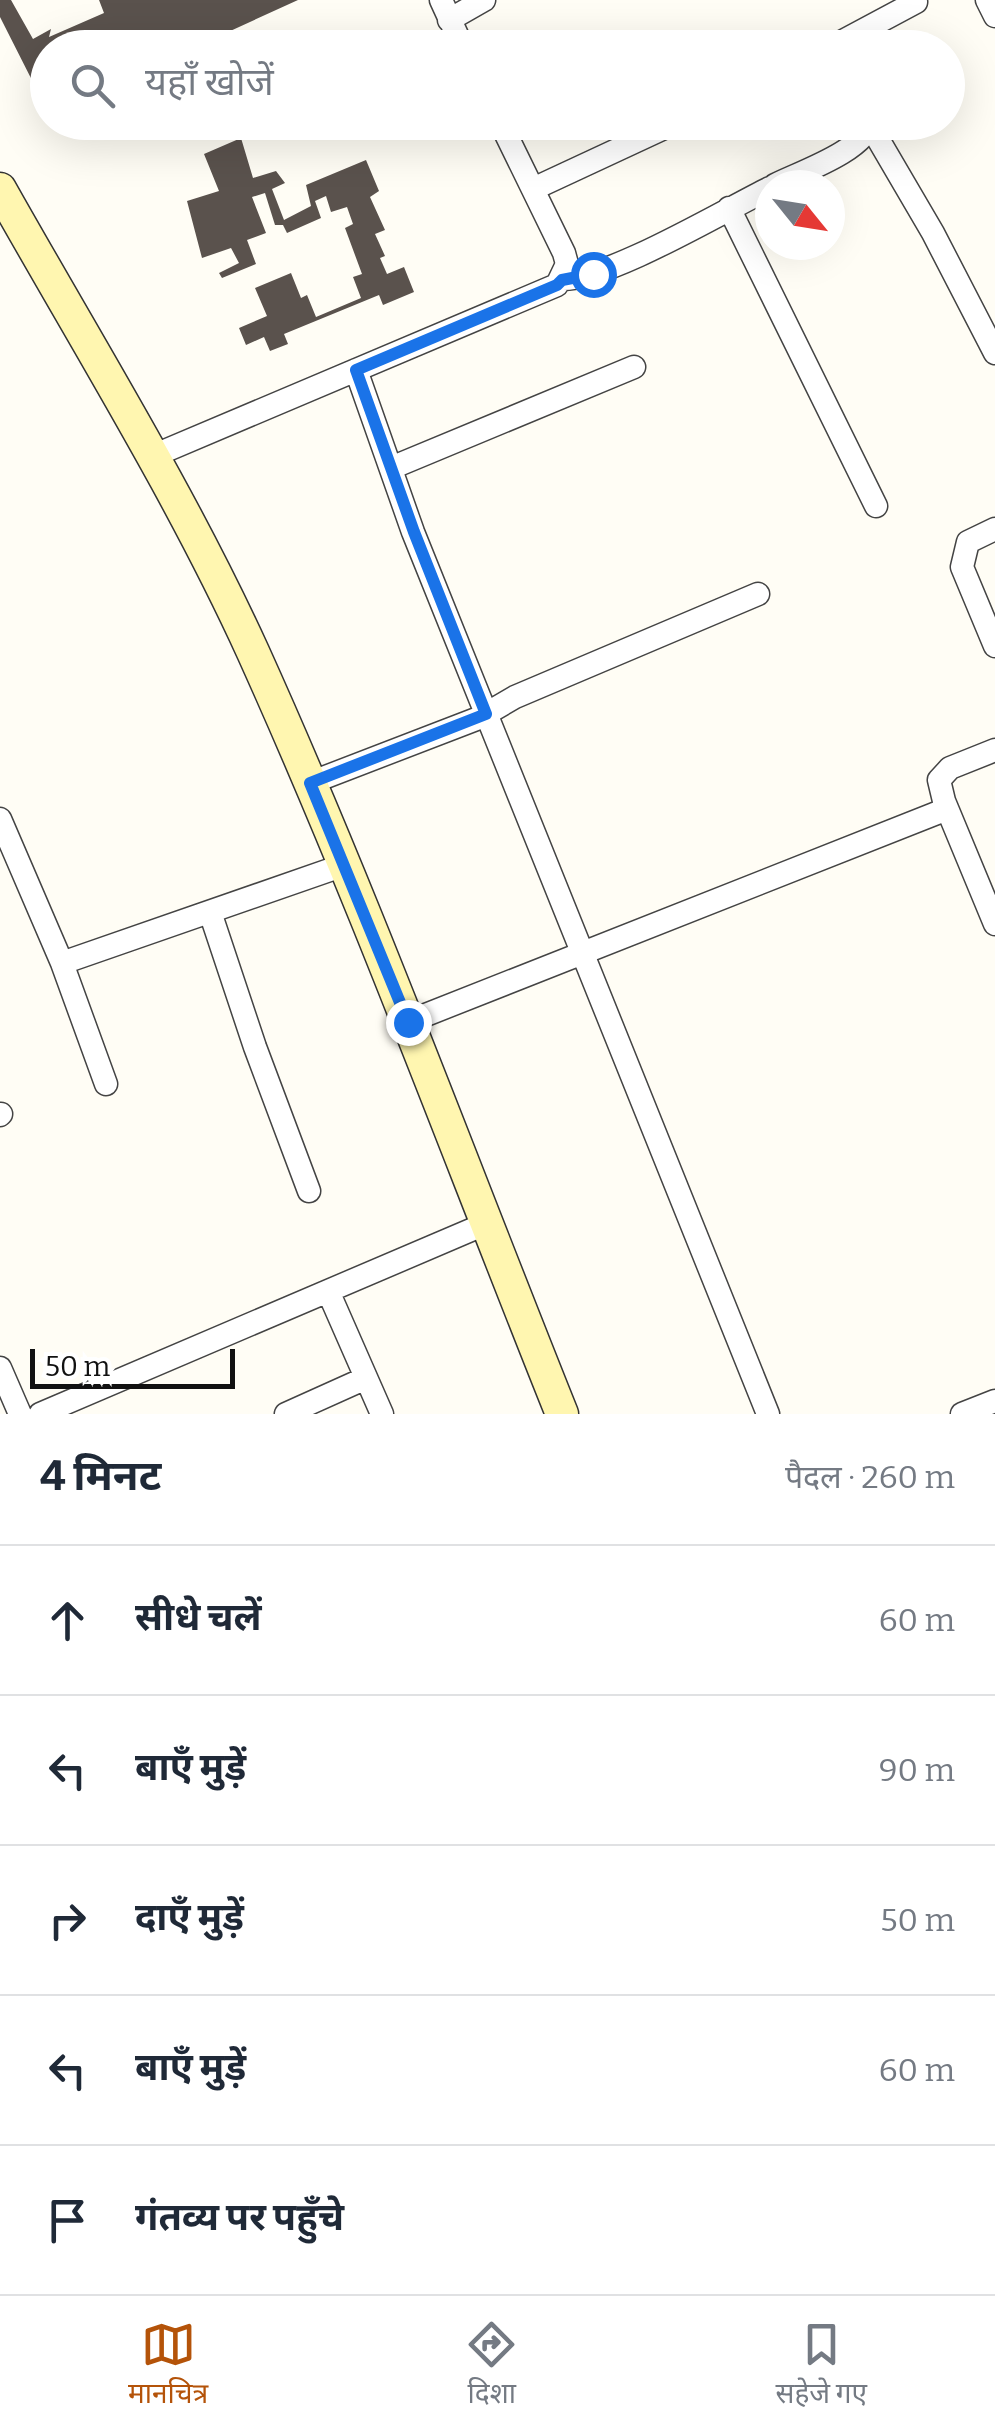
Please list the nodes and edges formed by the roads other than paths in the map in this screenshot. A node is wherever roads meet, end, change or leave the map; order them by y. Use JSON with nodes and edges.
{"nodes":[{"id":1,"x":484,"y":0,"type":"edge"},
{"id":2,"x":987,"y":0,"type":"edge"},
{"id":3,"x":916,"y":2,"type":"edge"},
{"id":4,"x":445,"y":10,"type":"edge"},
{"id":5,"x":995,"y":16,"type":"edge"},
{"id":6,"x":864,"y":30,"type":"edge"},
{"id":7,"x":509,"y":140,"type":"edge"},
{"id":8,"x":639,"y":140,"type":"edge"},
{"id":9,"x":860,"y":140,"type":"edge"},
{"id":10,"x":880,"y":140,"type":"edge"},
{"id":11,"x":805,"y":170,"type":"edge"},
{"id":12,"x":0,"y":189,"type":"edge"},
{"id":13,"x":533,"y":190,"type":"junction"},
{"id":14,"x":755,"y":195,"type":"edge"},
{"id":15,"x":728,"y":208,"type":"junction"},
{"id":16,"x":562,"y":280,"type":"junction"},
{"id":17,"x":995,"y":353,"type":"edge"},
{"id":18,"x":634,"y":368,"type":"dead end"},
{"id":19,"x":356,"y":370,"type":"junction"},
{"id":20,"x":152,"y":456,"type":"junction"},
{"id":21,"x":391,"y":468,"type":"junction"},
{"id":22,"x":876,"y":506,"type":"dead end"},
{"id":23,"x":995,"y":530,"type":"edge"},
{"id":24,"x":758,"y":594,"type":"dead end"},
{"id":25,"x":995,"y":646,"type":"edge"},
{"id":26,"x":486,"y":714,"type":"junction"},
{"id":27,"x":995,"y":750,"type":"edge"},
{"id":28,"x":310,"y":783,"type":"junction"},
{"id":29,"x":948,"y":809,"type":"junction"},
{"id":30,"x":0,"y":818,"type":"edge"},
{"id":31,"x":344,"y":866,"type":"junction"},
{"id":32,"x":210,"y":912,"type":"junction"},
{"id":33,"x":995,"y":924,"type":"edge"},
{"id":34,"x":585,"y":952,"type":"junction"},
{"id":35,"x":62,"y":963,"type":"junction"},
{"id":36,"x":408,"y":1022,"type":"junction"},
{"id":37,"x":106,"y":1084,"type":"dead end"},
{"id":38,"x":309,"y":1191,"type":"dead end"},
{"id":39,"x":486,"y":1224,"type":"junction"},
{"id":40,"x":328,"y":1291,"type":"junction"},
{"id":41,"x":0,"y":1368,"type":"edge"},
{"id":42,"x":366,"y":1378,"type":"junction"},
{"id":43,"x":995,"y":1401,"type":"edge"},
{"id":44,"x":20,"y":1414,"type":"edge"},
{"id":45,"x":40,"y":1414,"type":"edge"},
{"id":46,"x":286,"y":1414,"type":"edge"},
{"id":47,"x":382,"y":1414,"type":"edge"},
{"id":48,"x":562,"y":1414,"type":"edge"},
{"id":49,"x":768,"y":1414,"type":"edge"},
{"id":50,"x":962,"y":1414,"type":"edge"}],
"edges":[{"from":1,"to":4,"type":"street"},
{"from":2,"to":5,"type":"street"},
{"from":3,"to":6,"type":"street"},
{"from":7,"to":13,"type":"street"},
{"from":8,"to":13,"type":"street"},
{"from":9,"to":11,"type":"street"},
{"from":10,"to":17,"type":"street"},
{"from":12,"to":20,"type":"main road"},
{"from":13,"to":16,"type":"street"},
{"from":14,"to":15,"type":"street"},
{"from":15,"to":16,"type":"street"},
{"from":15,"to":22,"type":"street"},
{"from":16,"to":19,"type":"street"},
{"from":18,"to":21,"type":"street"},
{"from":19,"to":20,"type":"street"},
{"from":19,"to":21,"type":"street"},
{"from":20,"to":28,"type":"main road"},
{"from":21,"to":26,"type":"street"},
{"from":23,"to":25,"type":"street"},
{"from":24,"to":26,"type":"street"},
{"from":26,"to":28,"type":"street"},
{"from":26,"to":34,"type":"street"},
{"from":27,"to":29,"type":"street"},
{"from":28,"to":31,"type":"main road"},
{"from":29,"to":33,"type":"street"},
{"from":29,"to":34,"type":"street"},
{"from":30,"to":35,"type":"street"},
{"from":31,"to":32,"type":"street"},
{"from":31,"to":36,"type":"main road"},
{"from":32,"to":35,"type":"street"},
{"from":32,"to":38,"type":"street"},
{"from":34,"to":36,"type":"street"},
{"from":34,"to":49,"type":"street"},
{"from":35,"to":37,"type":"street"},
{"from":36,"to":39,"type":"main road"},
{"from":39,"to":40,"type":"street"},
{"from":39,"to":48,"type":"main road"},
{"from":40,"to":42,"type":"street"},
{"from":40,"to":45,"type":"street"},
{"from":41,"to":44,"type":"street"},
{"from":42,"to":46,"type":"street"},
{"from":42,"to":47,"type":"street"},
{"from":43,"to":50,"type":"street"}]}
